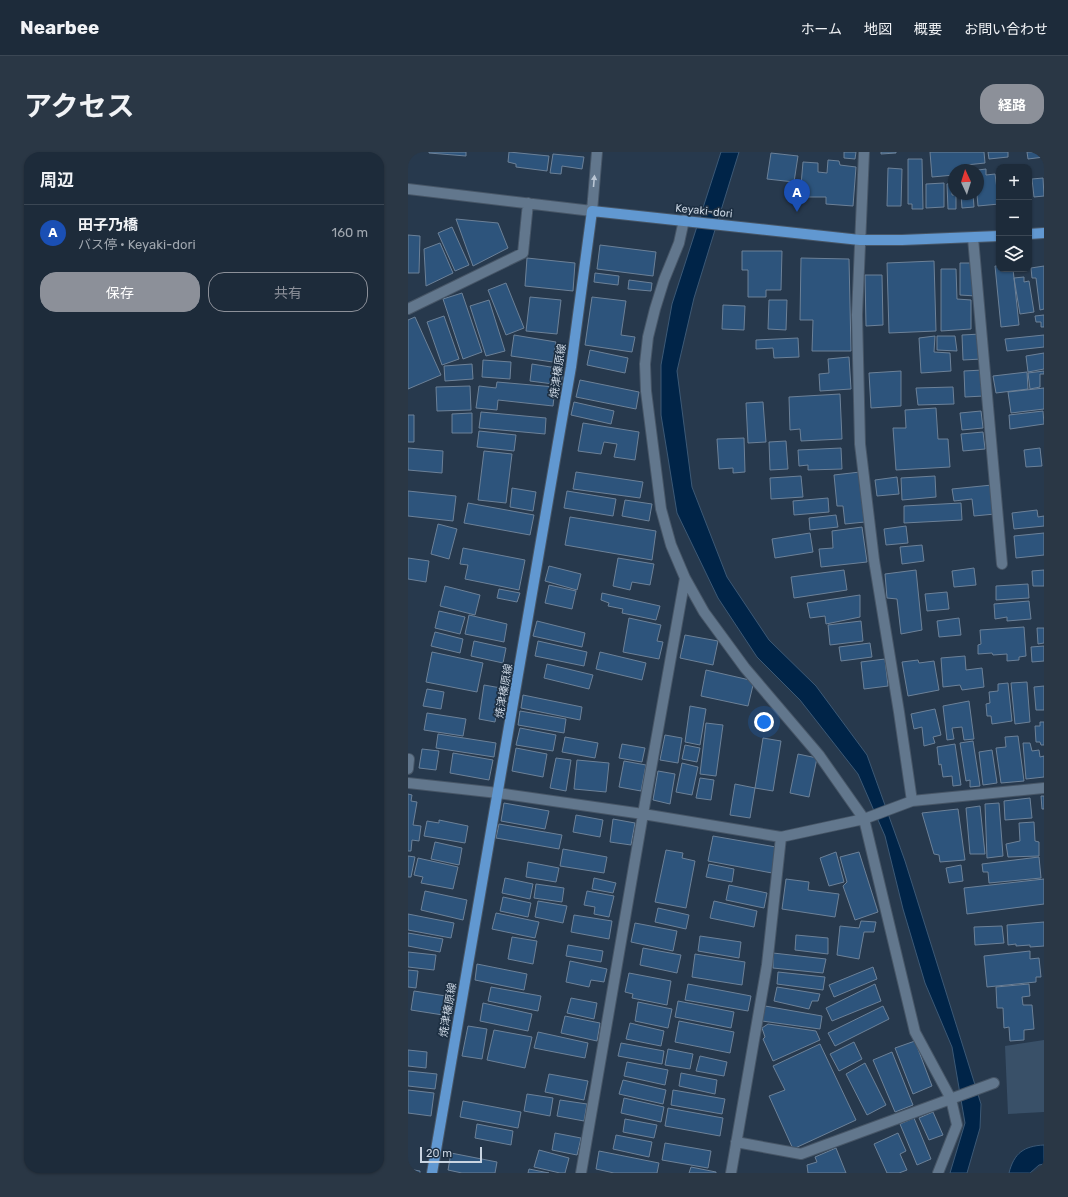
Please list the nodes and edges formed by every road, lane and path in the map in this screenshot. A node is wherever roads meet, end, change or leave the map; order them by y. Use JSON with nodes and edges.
{"nodes":[{"id":1,"x":597,"y":152,"type":"edge"},
{"id":2,"x":864,"y":152,"type":"edge"},
{"id":3,"x":408,"y":189,"type":"edge"},
{"id":4,"x":528,"y":203,"type":"junction"},
{"id":5,"x":592,"y":211,"type":"junction"},
{"id":6,"x":690,"y":221,"type":"junction"},
{"id":7,"x":1044,"y":233,"type":"edge"},
{"id":8,"x":1032,"y":234,"type":"edge"},
{"id":9,"x":996,"y":236,"type":"edge"},
{"id":10,"x":973,"y":238,"type":"junction"},
{"id":11,"x":860,"y":240,"type":"junction"},
{"id":12,"x":408,"y":309,"type":"edge"},
{"id":13,"x":1002,"y":564,"type":"dead end"},
{"id":14,"x":685,"y":578,"type":"junction"},
{"id":15,"x":408,"y":783,"type":"edge"},
{"id":16,"x":1044,"y":788,"type":"edge"},
{"id":17,"x":498,"y":793,"type":"junction"},
{"id":18,"x":912,"y":801,"type":"junction"},
{"id":19,"x":643,"y":814,"type":"junction"},
{"id":20,"x":864,"y":819,"type":"junction"},
{"id":21,"x":781,"y":837,"type":"junction"},
{"id":22,"x":994,"y":1083,"type":"dead end"},
{"id":23,"x":951,"y":1099,"type":"junction"},
{"id":24,"x":736,"y":1142,"type":"junction"},
{"id":25,"x":432,"y":1173,"type":"edge"},
{"id":26,"x":581,"y":1173,"type":"edge"},
{"id":27,"x":731,"y":1173,"type":"edge"},
{"id":28,"x":938,"y":1173,"type":"edge"}],
"edges":[{"from":5,"to":1,"type":"street","one_way":true},
{"from":2,"to":11,"type":"street"},
{"from":3,"to":4,"type":"street","name":"Keyaki-dori"},
{"from":4,"to":5,"type":"street","name":"Keyaki-dori"},
{"from":4,"to":12,"type":"street"},
{"from":5,"to":6,"type":"main road","name":"Keyaki-dori"},
{"from":5,"to":17,"type":"main road","name":"焼津榛原線"},
{"from":6,"to":11,"type":"main road","name":"Keyaki-dori"},
{"from":6,"to":14,"type":"street"},
{"from":7,"to":8,"type":"main road"},
{"from":9,"to":10,"type":"main road","name":"Keyaki-dori"},
{"from":10,"to":11,"type":"main road","name":"Keyaki-dori"},
{"from":10,"to":13,"type":"street"},
{"from":11,"to":18,"type":"street"},
{"from":14,"to":19,"type":"street"},
{"from":14,"to":20,"type":"street"},
{"from":15,"to":17,"type":"street"},
{"from":16,"to":18,"type":"street"},
{"from":17,"to":19,"type":"street"},
{"from":17,"to":25,"type":"main road","name":"焼津榛原線"},
{"from":18,"to":20,"type":"street"},
{"from":19,"to":21,"type":"street"},
{"from":19,"to":26,"type":"street"},
{"from":20,"to":21,"type":"street"},
{"from":20,"to":23,"type":"street"},
{"from":21,"to":24,"type":"street"},
{"from":22,"to":23,"type":"street"},
{"from":23,"to":24,"type":"street"},
{"from":23,"to":28,"type":"street"},
{"from":24,"to":27,"type":"street"}]}
